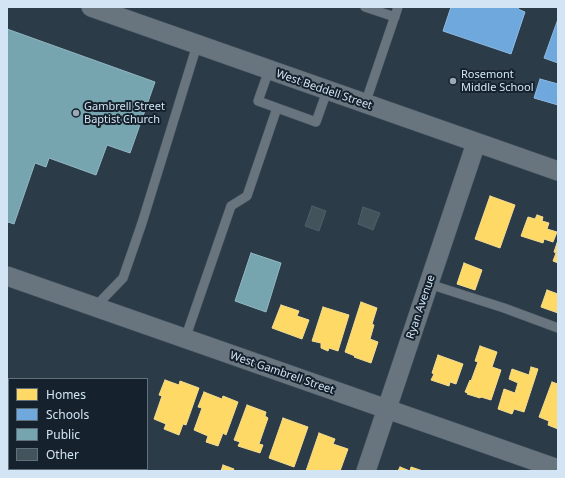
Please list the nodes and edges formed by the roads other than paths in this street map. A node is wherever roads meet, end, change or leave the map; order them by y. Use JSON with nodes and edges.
{"nodes":[{"id":1,"x":91,"y":7,"type":"edge"},
{"id":2,"x":365,"y":7,"type":"edge"},
{"id":3,"x":398,"y":7,"type":"edge"},
{"id":4,"x":395,"y":17,"type":"junction"},
{"id":5,"x":197,"y":45,"type":"junction"},
{"id":6,"x":269,"y":70,"type":"junction"},
{"id":7,"x":327,"y":91,"type":"junction"},
{"id":8,"x":365,"y":104,"type":"junction"},
{"id":9,"x":277,"y":108,"type":"junction"},
{"id":10,"x":476,"y":142,"type":"junction"},
{"id":11,"x":558,"y":171,"type":"edge"},
{"id":12,"x":7,"y":276,"type":"edge"},
{"id":13,"x":429,"y":284,"type":"junction"},
{"id":14,"x":95,"y":307,"type":"junction"},
{"id":15,"x":558,"y":328,"type":"edge"},
{"id":16,"x":185,"y":339,"type":"junction"},
{"id":17,"x":386,"y":409,"type":"junction"},
{"id":18,"x":558,"y":470,"type":"edge"},
{"id":19,"x":366,"y":471,"type":"edge"}],
"edges":[{"from":1,"to":5,"type":"street","name":"West Beddell Street"},
{"from":2,"to":4,"type":"lane"},
{"from":3,"to":4,"type":"lane"},
{"from":4,"to":8,"type":"lane"},
{"from":5,"to":6,"type":"street","name":"West Beddell Street"},
{"from":5,"to":14,"type":"lane"},
{"from":6,"to":7,"type":"street","name":"West Beddell Street"},
{"from":6,"to":9,"type":"lane"},
{"from":7,"to":8,"type":"street","name":"West Beddell Street"},
{"from":7,"to":9,"type":"lane"},
{"from":8,"to":10,"type":"street","name":"West Beddell Street"},
{"from":9,"to":16,"type":"lane"},
{"from":10,"to":11,"type":"street","name":"West Beddell Street"},
{"from":10,"to":13,"type":"street","name":"Ryan Avenue"},
{"from":12,"to":14,"type":"street","name":"West Gambrell Street"},
{"from":13,"to":15,"type":"lane"},
{"from":13,"to":17,"type":"street","name":"Ryan Avenue"},
{"from":14,"to":16,"type":"street","name":"West Gambrell Street"},
{"from":16,"to":17,"type":"street","name":"West Gambrell Street"},
{"from":17,"to":18,"type":"street","name":"West Gambrell Street"},
{"from":17,"to":19,"type":"street","name":"Ryan Avenue"}]}
